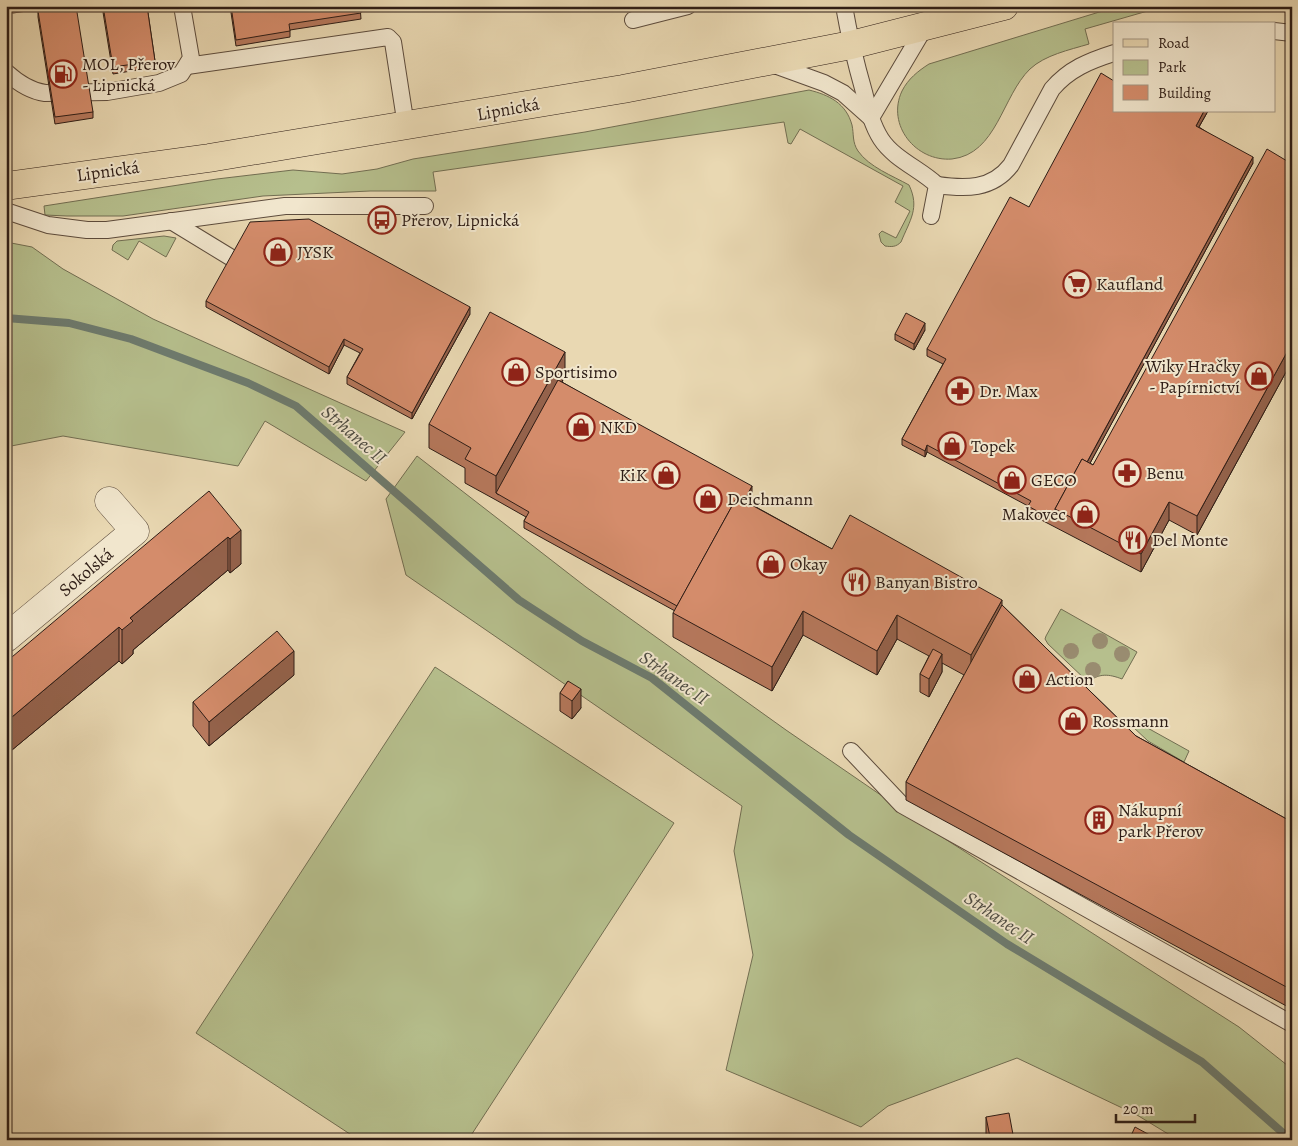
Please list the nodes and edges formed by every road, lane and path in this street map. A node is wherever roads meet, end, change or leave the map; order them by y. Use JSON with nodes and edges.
{"nodes":[{"id":1,"x":182,"y":6,"type":"edge"},
{"id":2,"x":688,"y":6,"type":"edge"},
{"id":3,"x":844,"y":6,"type":"edge"},
{"id":4,"x":1004,"y":6,"type":"edge"},
{"id":5,"x":633,"y":20,"type":"dead end"},
{"id":6,"x":925,"y":27,"type":"junction"},
{"id":7,"x":1276,"y":31,"type":"edge"},
{"id":8,"x":1292,"y":32,"type":"edge"},
{"id":9,"x":851,"y":45,"type":"junction"},
{"id":10,"x":1113,"y":53,"type":"edge"},
{"id":11,"x":764,"y":62,"type":"junction"},
{"id":12,"x":187,"y":66,"type":"junction"},
{"id":13,"x":6,"y":72,"type":"edge"},
{"id":14,"x":871,"y":118,"type":"junction"},
{"id":15,"x":406,"y":126,"type":"junction"},
{"id":16,"x":937,"y":185,"type":"junction"},
{"id":17,"x":6,"y":186,"type":"edge"},
{"id":18,"x":425,"y":206,"type":"dead end"},
{"id":19,"x":6,"y":212,"type":"edge"},
{"id":20,"x":931,"y":216,"type":"dead end"},
{"id":21,"x":171,"y":221,"type":"junction"},
{"id":22,"x":230,"y":257,"type":"edge"},
{"id":23,"x":109,"y":501,"type":"dead end"},
{"id":24,"x":6,"y":638,"type":"edge"},
{"id":25,"x":851,"y":751,"type":"dead end"},
{"id":26,"x":1292,"y":1024,"type":"edge"}],
"edges":[{"from":1,"to":12,"type":"lane"},
{"from":2,"to":5,"type":"lane"},
{"from":3,"to":9,"type":"lane"},
{"from":4,"to":6,"type":"main road","name":"Lipnická"},
{"from":6,"to":9,"type":"main road","name":"Lipnická"},
{"from":6,"to":14,"type":"lane"},
{"from":7,"to":8,"type":"lane"},
{"from":9,"to":11,"type":"main road","name":"Lipnická"},
{"from":9,"to":14,"type":"lane"},
{"from":10,"to":16,"type":"lane"},
{"from":11,"to":14,"type":"lane"},
{"from":11,"to":15,"type":"main road","name":"Lipnická"},
{"from":12,"to":13,"type":"lane"},
{"from":12,"to":15,"type":"lane"},
{"from":14,"to":16,"type":"lane"},
{"from":15,"to":17,"type":"main road","name":"Lipnická"},
{"from":16,"to":20,"type":"lane"},
{"from":18,"to":21,"type":"lane"},
{"from":19,"to":21,"type":"lane"},
{"from":21,"to":22,"type":"lane"},
{"from":23,"to":24,"type":"street","name":"Sokolská"},
{"from":25,"to":26,"type":"lane"}]}
